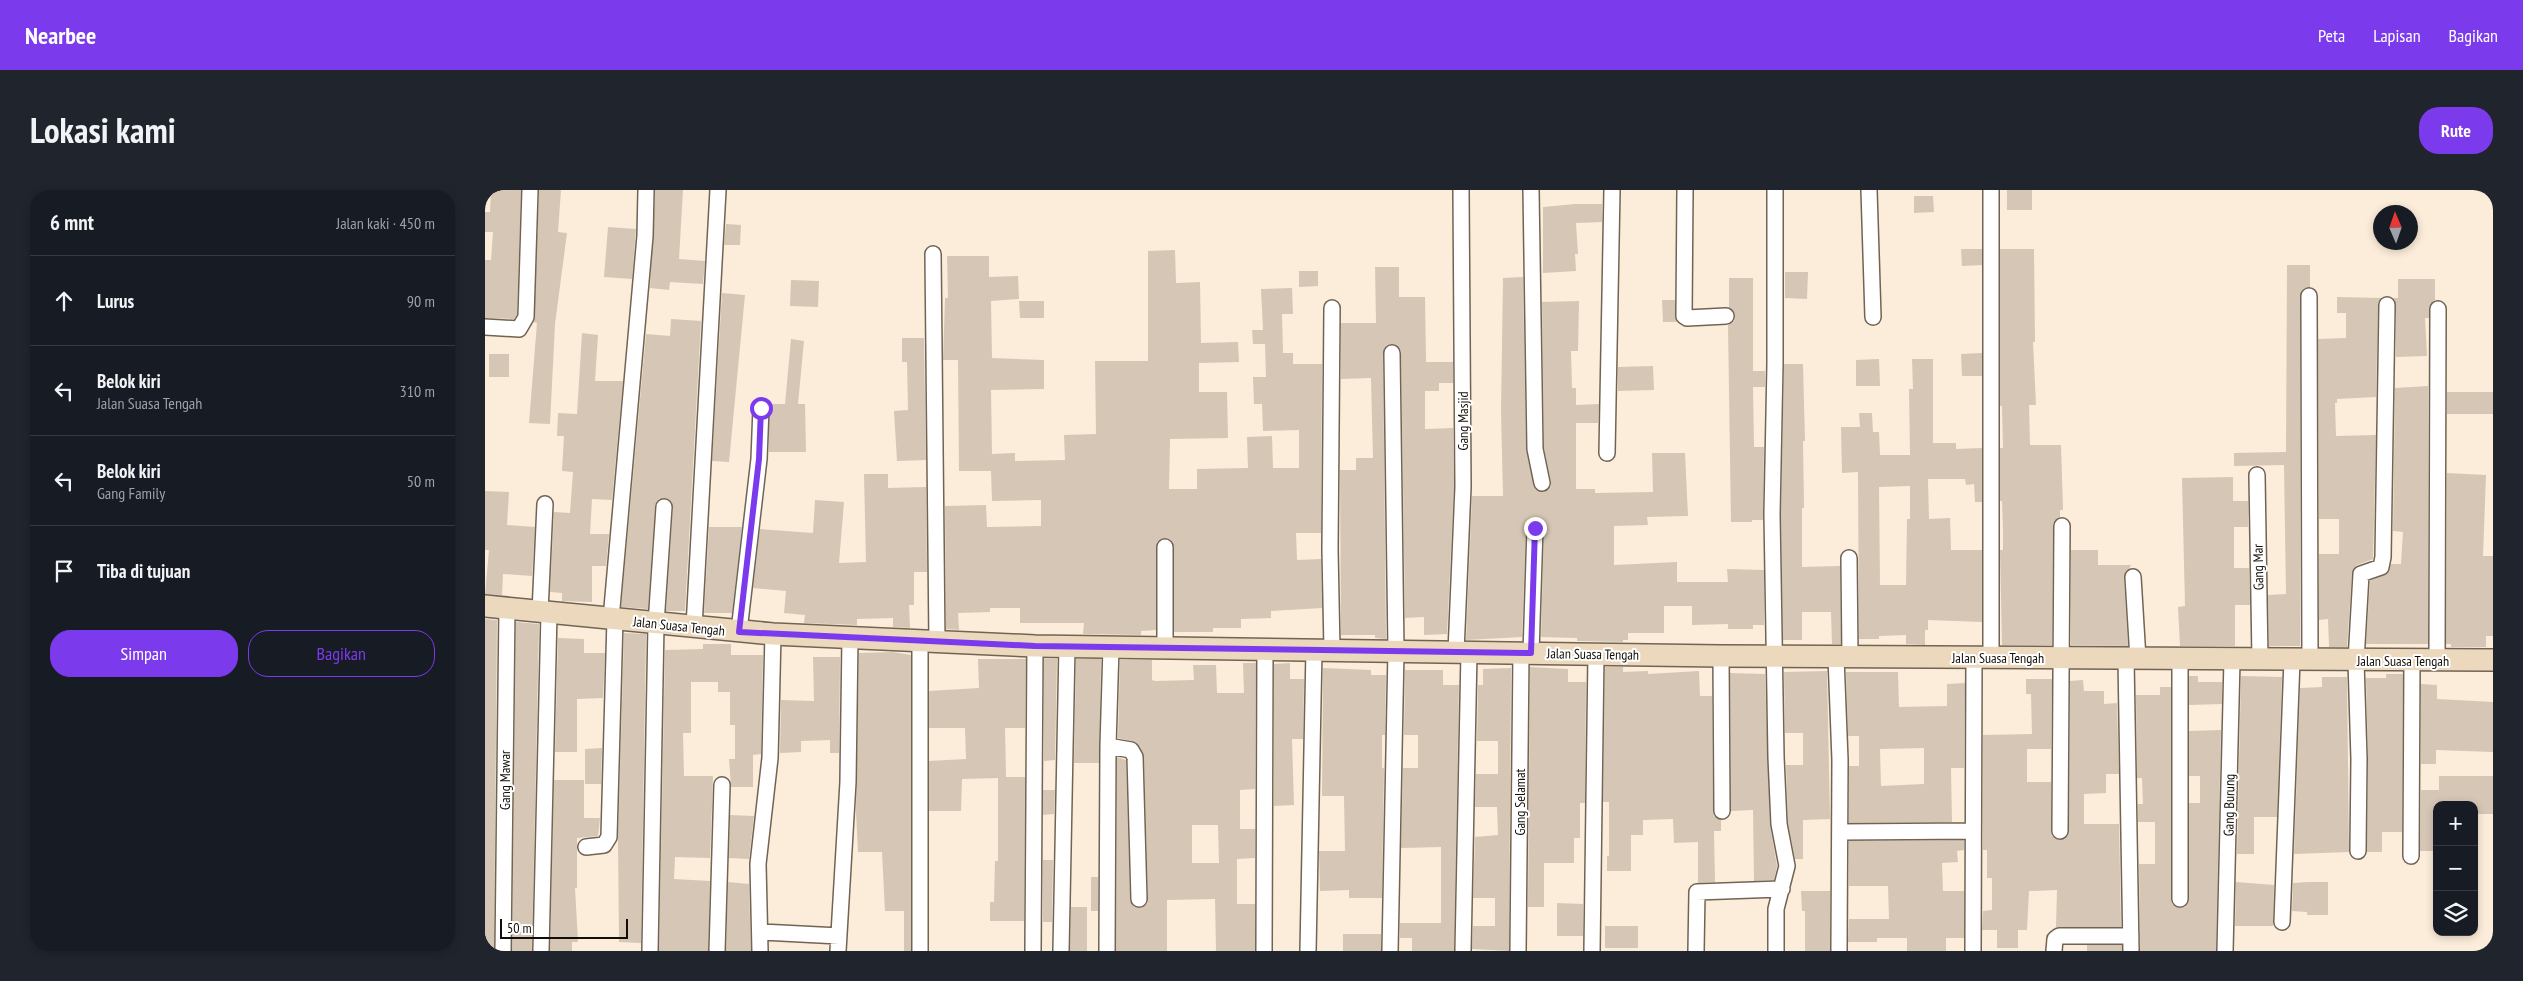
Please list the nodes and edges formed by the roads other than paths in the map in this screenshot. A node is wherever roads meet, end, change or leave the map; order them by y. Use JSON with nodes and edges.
{"nodes":[{"id":1,"x":530,"y":190,"type":"edge"},
{"id":2,"x":646,"y":190,"type":"edge"},
{"id":3,"x":718,"y":190,"type":"edge"},
{"id":4,"x":1461,"y":190,"type":"edge"},
{"id":5,"x":1531,"y":190,"type":"edge"},
{"id":6,"x":1612,"y":190,"type":"edge"},
{"id":7,"x":1685,"y":190,"type":"edge"},
{"id":8,"x":1775,"y":190,"type":"edge"},
{"id":9,"x":1869,"y":190,"type":"edge"},
{"id":10,"x":1991,"y":190,"type":"edge"},
{"id":11,"x":933,"y":254,"type":"dead end"},
{"id":12,"x":2309,"y":296,"type":"dead end"},
{"id":13,"x":2387,"y":305,"type":"dead end"},
{"id":14,"x":1332,"y":308,"type":"dead end"},
{"id":15,"x":2438,"y":309,"type":"dead end"},
{"id":16,"x":1726,"y":316,"type":"dead end"},
{"id":17,"x":1873,"y":317,"type":"dead end"},
{"id":18,"x":485,"y":327,"type":"edge"},
{"id":19,"x":1392,"y":353,"type":"dead end"},
{"id":20,"x":761,"y":408,"type":"dead end"},
{"id":21,"x":1607,"y":453,"type":"dead end"},
{"id":22,"x":2257,"y":475,"type":"dead end"},
{"id":23,"x":1542,"y":483,"type":"dead end"},
{"id":24,"x":545,"y":504,"type":"dead end"},
{"id":25,"x":664,"y":507,"type":"dead end"},
{"id":26,"x":2062,"y":526,"type":"dead end"},
{"id":27,"x":1535,"y":528,"type":"dead end"},
{"id":28,"x":1165,"y":547,"type":"dead end"},
{"id":29,"x":1849,"y":558,"type":"dead end"},
{"id":30,"x":2133,"y":577,"type":"dead end"},
{"id":31,"x":485,"y":606,"type":"edge"},
{"id":32,"x":507,"y":608,"type":"junction"},
{"id":33,"x":544,"y":612,"type":"junction"},
{"id":34,"x":613,"y":619,"type":"junction"},
{"id":35,"x":656,"y":624,"type":"junction"},
{"id":36,"x":693,"y":627,"type":"junction"},
{"id":37,"x":739,"y":632,"type":"junction"},
{"id":38,"x":773,"y":634,"type":"junction"},
{"id":39,"x":850,"y":638,"type":"junction"},
{"id":40,"x":929,"y":642,"type":"junction"},
{"id":41,"x":1035,"y":646,"type":"junction"},
{"id":42,"x":1067,"y":646,"type":"junction"},
{"id":43,"x":1111,"y":647,"type":"junction"},
{"id":44,"x":1165,"y":648,"type":"junction"},
{"id":45,"x":1265,"y":649,"type":"junction"},
{"id":46,"x":1323,"y":650,"type":"junction"},
{"id":47,"x":1396,"y":651,"type":"junction"},
{"id":48,"x":1463,"y":652,"type":"junction"},
{"id":49,"x":1526,"y":653,"type":"junction"},
{"id":50,"x":1596,"y":654,"type":"junction"},
{"id":51,"x":1721,"y":656,"type":"junction"},
{"id":52,"x":1775,"y":656,"type":"junction"},
{"id":53,"x":1843,"y":657,"type":"junction"},
{"id":54,"x":1983,"y":658,"type":"junction"},
{"id":55,"x":2060,"y":659,"type":"junction"},
{"id":56,"x":2132,"y":659,"type":"junction"},
{"id":57,"x":2180,"y":659,"type":"junction"},
{"id":58,"x":2232,"y":660,"type":"junction"},
{"id":59,"x":2260,"y":660,"type":"junction"},
{"id":60,"x":2301,"y":660,"type":"junction"},
{"id":61,"x":2493,"y":660,"type":"edge"},
{"id":62,"x":2356,"y":661,"type":"junction"},
{"id":63,"x":2412,"y":661,"type":"junction"},
{"id":64,"x":2437,"y":661,"type":"junction"},
{"id":65,"x":1108,"y":746,"type":"junction"},
{"id":66,"x":723,"y":784,"type":"dead end"},
{"id":67,"x":1722,"y":811,"type":"dead end"},
{"id":68,"x":1973,"y":831,"type":"junction"},
{"id":69,"x":2060,"y":831,"type":"dead end"},
{"id":70,"x":1841,"y":832,"type":"junction"},
{"id":71,"x":586,"y":847,"type":"dead end"},
{"id":72,"x":2358,"y":851,"type":"dead end"},
{"id":73,"x":2411,"y":856,"type":"dead end"},
{"id":74,"x":1782,"y":889,"type":"junction"},
{"id":75,"x":1139,"y":899,"type":"dead end"},
{"id":76,"x":2181,"y":899,"type":"dead end"},
{"id":77,"x":2282,"y":922,"type":"dead end"},
{"id":78,"x":761,"y":932,"type":"junction"},
{"id":79,"x":838,"y":944,"type":"edge"},
{"id":80,"x":2131,"y":944,"type":"edge"},
{"id":81,"x":503,"y":951,"type":"edge"},
{"id":82,"x":541,"y":951,"type":"edge"},
{"id":83,"x":650,"y":951,"type":"edge"},
{"id":84,"x":717,"y":951,"type":"edge"},
{"id":85,"x":760,"y":951,"type":"edge"},
{"id":86,"x":920,"y":951,"type":"edge"},
{"id":87,"x":1033,"y":951,"type":"edge"},
{"id":88,"x":1061,"y":951,"type":"edge"},
{"id":89,"x":1107,"y":951,"type":"edge"},
{"id":90,"x":1264,"y":951,"type":"edge"},
{"id":91,"x":1307,"y":951,"type":"edge"},
{"id":92,"x":1390,"y":951,"type":"edge"},
{"id":93,"x":1463,"y":951,"type":"edge"},
{"id":94,"x":1518,"y":951,"type":"edge"},
{"id":95,"x":1592,"y":951,"type":"edge"},
{"id":96,"x":1696,"y":951,"type":"edge"},
{"id":97,"x":1776,"y":951,"type":"edge"},
{"id":98,"x":1839,"y":951,"type":"edge"},
{"id":99,"x":1973,"y":951,"type":"edge"},
{"id":100,"x":2054,"y":951,"type":"edge"},
{"id":101,"x":2225,"y":951,"type":"edge"}],
"edges":[{"from":1,"to":18,"type":"street"},
{"from":2,"to":34,"type":"street"},
{"from":3,"to":36,"type":"street"},
{"from":4,"to":48,"type":"street","name":"Gang Masjid"},
{"from":5,"to":23,"type":"street"},
{"from":6,"to":21,"type":"street"},
{"from":7,"to":16,"type":"street"},
{"from":8,"to":52,"type":"street"},
{"from":9,"to":17,"type":"street"},
{"from":10,"to":54,"type":"street"},
{"from":11,"to":40,"type":"street"},
{"from":12,"to":60,"type":"street"},
{"from":13,"to":62,"type":"street"},
{"from":14,"to":46,"type":"street"},
{"from":15,"to":64,"type":"street"},
{"from":19,"to":47,"type":"street"},
{"from":20,"to":37,"type":"street"},
{"from":22,"to":59,"type":"street","name":"Gang Mar"},
{"from":24,"to":33,"type":"street"},
{"from":25,"to":35,"type":"street"},
{"from":26,"to":55,"type":"street"},
{"from":27,"to":49,"type":"street","name":"Gang Selamat"},
{"from":28,"to":44,"type":"street"},
{"from":29,"to":53,"type":"street"},
{"from":30,"to":56,"type":"street"},
{"from":31,"to":32,"type":"street","name":"Jalan Suasa Tengah"},
{"from":32,"to":33,"type":"street","name":"Jalan Suasa Tengah"},
{"from":32,"to":81,"type":"street","name":"Gang Mawar"},
{"from":33,"to":34,"type":"street","name":"Jalan Suasa Tengah"},
{"from":33,"to":82,"type":"street"},
{"from":34,"to":35,"type":"street","name":"Jalan Suasa Tengah"},
{"from":34,"to":71,"type":"street"},
{"from":35,"to":36,"type":"street","name":"Jalan Suasa Tengah"},
{"from":35,"to":83,"type":"street"},
{"from":36,"to":37,"type":"street","name":"Jalan Suasa Tengah"},
{"from":37,"to":38,"type":"street","name":"Jalan Suasa Tengah"},
{"from":38,"to":39,"type":"street","name":"Jalan Suasa Tengah"},
{"from":38,"to":78,"type":"street"},
{"from":39,"to":40,"type":"street","name":"Jalan Suasa Tengah"},
{"from":39,"to":79,"type":"street"},
{"from":40,"to":41,"type":"street","name":"Jalan Suasa Tengah"},
{"from":40,"to":86,"type":"street"},
{"from":41,"to":42,"type":"street","name":"Jalan Suasa Tengah"},
{"from":41,"to":87,"type":"street"},
{"from":42,"to":43,"type":"street","name":"Jalan Suasa Tengah"},
{"from":42,"to":88,"type":"street"},
{"from":43,"to":44,"type":"street","name":"Jalan Suasa Tengah"},
{"from":43,"to":65,"type":"street"},
{"from":44,"to":45,"type":"street","name":"Jalan Suasa Tengah"},
{"from":45,"to":46,"type":"street","name":"Jalan Suasa Tengah"},
{"from":45,"to":90,"type":"street"},
{"from":46,"to":47,"type":"street","name":"Jalan Suasa Tengah"},
{"from":46,"to":91,"type":"street"},
{"from":47,"to":48,"type":"street","name":"Jalan Suasa Tengah"},
{"from":47,"to":92,"type":"street"},
{"from":48,"to":49,"type":"street","name":"Jalan Suasa Tengah"},
{"from":48,"to":93,"type":"street","name":"Gang Masjid"},
{"from":49,"to":50,"type":"street","name":"Jalan Suasa Tengah"},
{"from":49,"to":94,"type":"street","name":"Gang Selamat"},
{"from":50,"to":51,"type":"street","name":"Jalan Suasa Tengah"},
{"from":50,"to":95,"type":"street"},
{"from":51,"to":52,"type":"street","name":"Jalan Suasa Tengah"},
{"from":51,"to":67,"type":"street"},
{"from":52,"to":53,"type":"street","name":"Jalan Suasa Tengah"},
{"from":52,"to":74,"type":"street"},
{"from":53,"to":54,"type":"street","name":"Jalan Suasa Tengah"},
{"from":53,"to":70,"type":"street"},
{"from":54,"to":55,"type":"street","name":"Jalan Suasa Tengah"},
{"from":54,"to":68,"type":"street"},
{"from":55,"to":56,"type":"street","name":"Jalan Suasa Tengah"},
{"from":55,"to":69,"type":"street"},
{"from":56,"to":57,"type":"street","name":"Jalan Suasa Tengah"},
{"from":56,"to":80,"type":"street"},
{"from":57,"to":58,"type":"street","name":"Jalan Suasa Tengah"},
{"from":57,"to":76,"type":"street"},
{"from":58,"to":59,"type":"street","name":"Jalan Suasa Tengah"},
{"from":58,"to":101,"type":"street","name":"Gang Burung"},
{"from":59,"to":60,"type":"street","name":"Jalan Suasa Tengah"},
{"from":60,"to":62,"type":"street","name":"Jalan Suasa Tengah"},
{"from":60,"to":77,"type":"street"},
{"from":61,"to":64,"type":"street","name":"Jalan Suasa Tengah"},
{"from":62,"to":63,"type":"street","name":"Jalan Suasa Tengah"},
{"from":62,"to":72,"type":"street"},
{"from":63,"to":64,"type":"street","name":"Jalan Suasa Tengah"},
{"from":63,"to":73,"type":"street"},
{"from":65,"to":75,"type":"street"},
{"from":65,"to":89,"type":"street"},
{"from":66,"to":84,"type":"street"},
{"from":68,"to":70,"type":"street"},
{"from":68,"to":99,"type":"street"},
{"from":70,"to":98,"type":"street"},
{"from":74,"to":96,"type":"street"},
{"from":74,"to":97,"type":"street"},
{"from":78,"to":79,"type":"street"},
{"from":78,"to":85,"type":"street"},
{"from":80,"to":100,"type":"street"}]}
